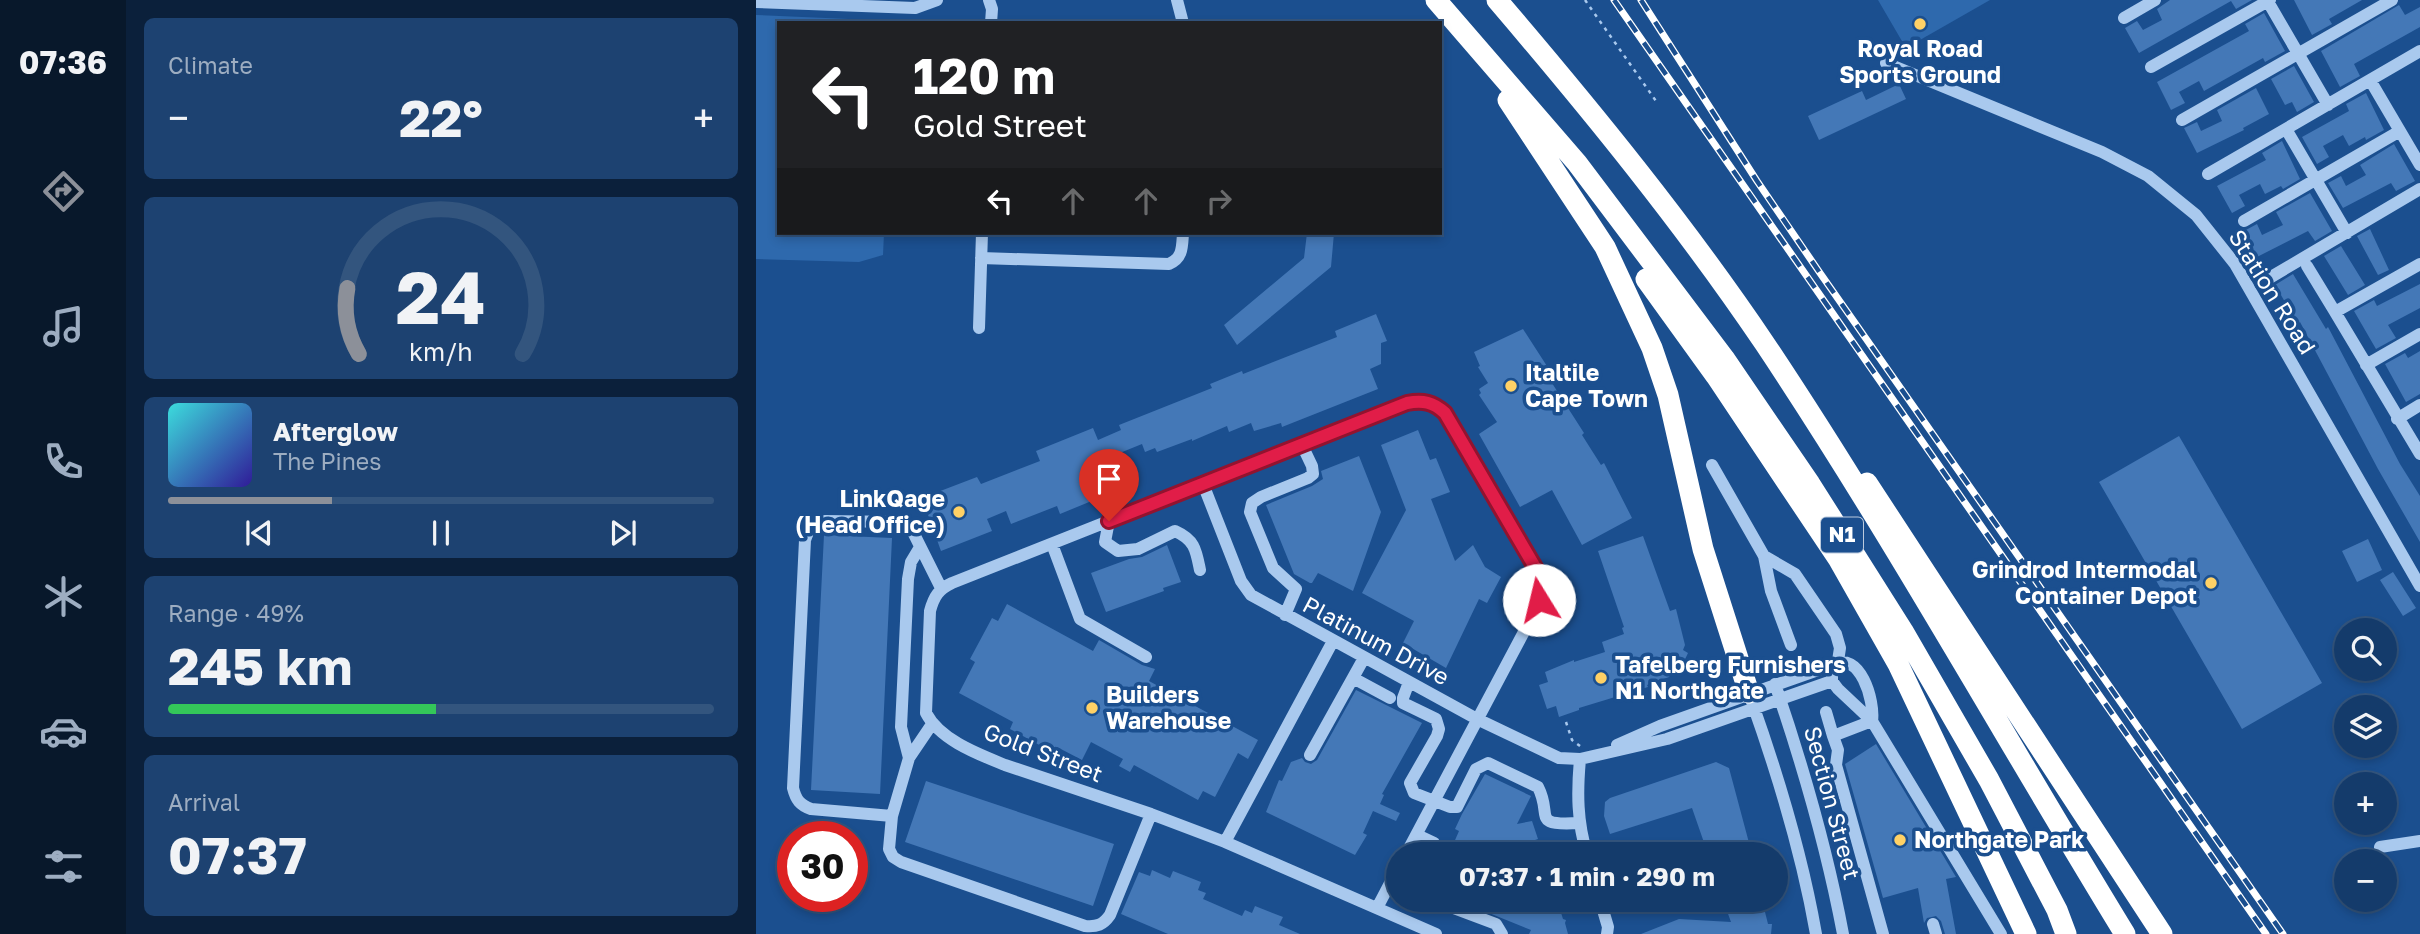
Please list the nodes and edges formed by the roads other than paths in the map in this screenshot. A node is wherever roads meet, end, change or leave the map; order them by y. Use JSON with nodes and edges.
{"nodes":[{"id":1,"x":937,"y":0,"type":"edge"},
{"id":2,"x":989,"y":0,"type":"edge"},
{"id":3,"x":1177,"y":0,"type":"edge"},
{"id":4,"x":1436,"y":0,"type":"edge"},
{"id":5,"x":1497,"y":0,"type":"edge"},
{"id":6,"x":2155,"y":0,"type":"edge"},
{"id":7,"x":2268,"y":0,"type":"edge"},
{"id":8,"x":2392,"y":0,"type":"edge"},
{"id":9,"x":775,"y":1,"type":"edge"},
{"id":10,"x":756,"y":2,"type":"edge"},
{"id":11,"x":879,"y":3,"type":"edge"},
{"id":12,"x":2123,"y":18,"type":"dead end"},
{"id":13,"x":991,"y":21,"type":"edge"},
{"id":14,"x":1182,"y":21,"type":"edge"},
{"id":15,"x":1460,"y":28,"type":"junction"},
{"id":16,"x":2420,"y":51,"type":"edge"},
{"id":17,"x":2298,"y":54,"type":"junction"},
{"id":18,"x":1886,"y":63,"type":"dead end"},
{"id":19,"x":2151,"y":67,"type":"dead end"},
{"id":20,"x":2370,"y":80,"type":"junction"},
{"id":21,"x":2328,"y":105,"type":"junction"},
{"id":22,"x":2182,"y":120,"type":"dead end"},
{"id":23,"x":2286,"y":129,"type":"junction"},
{"id":24,"x":2400,"y":131,"type":"junction"},
{"id":25,"x":2416,"y":148,"type":"edge"},
{"id":26,"x":1577,"y":163,"type":"junction"},
{"id":27,"x":2420,"y":165,"type":"edge"},
{"id":28,"x":2208,"y":174,"type":"dead end"},
{"id":29,"x":2316,"y":179,"type":"junction"},
{"id":30,"x":2420,"y":189,"type":"edge"},
{"id":31,"x":2244,"y":221,"type":"dead end"},
{"id":32,"x":2347,"y":233,"type":"junction"},
{"id":33,"x":982,"y":235,"type":"edge"},
{"id":34,"x":1183,"y":235,"type":"edge"},
{"id":35,"x":981,"y":258,"type":"junction"},
{"id":36,"x":2420,"y":264,"type":"edge"},
{"id":37,"x":2307,"y":266,"type":"dead end"},
{"id":38,"x":2271,"y":277,"type":"dead end"},
{"id":39,"x":2335,"y":312,"type":"junction"},
{"id":40,"x":979,"y":328,"type":"dead end"},
{"id":41,"x":2420,"y":334,"type":"edge"},
{"id":42,"x":2366,"y":365,"type":"junction"},
{"id":43,"x":2420,"y":405,"type":"edge"},
{"id":44,"x":2397,"y":419,"type":"junction"},
{"id":45,"x":1821,"y":432,"type":"junction"},
{"id":46,"x":1302,"y":445,"type":"junction"},
{"id":47,"x":2420,"y":454,"type":"edge"},
{"id":48,"x":1712,"y":465,"type":"dead end"},
{"id":49,"x":1203,"y":484,"type":"junction"},
{"id":50,"x":1109,"y":521,"type":"junction"},
{"id":51,"x":1052,"y":544,"type":"junction"},
{"id":52,"x":920,"y":547,"type":"junction"},
{"id":53,"x":1765,"y":556,"type":"junction"},
{"id":54,"x":1200,"y":570,"type":"dead end"},
{"id":55,"x":2420,"y":586,"type":"edge"},
{"id":56,"x":941,"y":589,"type":"junction"},
{"id":57,"x":1284,"y":615,"type":"junction"},
{"id":58,"x":1333,"y":641,"type":"junction"},
{"id":59,"x":1791,"y":645,"type":"dead end"},
{"id":60,"x":1146,"y":657,"type":"dead end"},
{"id":61,"x":1364,"y":658,"type":"junction"},
{"id":62,"x":1835,"y":663,"type":"junction"},
{"id":63,"x":1353,"y":678,"type":"junction"},
{"id":64,"x":1832,"y":681,"type":"junction"},
{"id":65,"x":1409,"y":682,"type":"junction"},
{"id":66,"x":1775,"y":684,"type":"junction"},
{"id":67,"x":1390,"y":698,"type":"dead end"},
{"id":68,"x":1780,"y":700,"type":"junction"},
{"id":69,"x":1752,"y":701,"type":"junction"},
{"id":70,"x":1826,"y":712,"type":"dead end"},
{"id":71,"x":1477,"y":719,"type":"junction"},
{"id":72,"x":1872,"y":721,"type":"junction"},
{"id":73,"x":932,"y":724,"type":"junction"},
{"id":74,"x":1833,"y":736,"type":"junction"},
{"id":75,"x":1581,"y":753,"type":"junction"},
{"id":76,"x":1310,"y":755,"type":"dead end"},
{"id":77,"x":909,"y":758,"type":"junction"},
{"id":78,"x":1435,"y":801,"type":"junction"},
{"id":79,"x":1151,"y":814,"type":"junction"},
{"id":80,"x":892,"y":816,"type":"junction"},
{"id":81,"x":1579,"y":822,"type":"junction"},
{"id":82,"x":1416,"y":835,"type":"junction"},
{"id":83,"x":2420,"y":841,"type":"edge"},
{"id":84,"x":1225,"y":842,"type":"junction"},
{"id":85,"x":1412,"y":842,"type":"edge"},
{"id":86,"x":1432,"y":842,"type":"edge"},
{"id":87,"x":1584,"y":842,"type":"edge"},
{"id":88,"x":2381,"y":847,"type":"dead end"},
{"id":89,"x":1386,"y":891,"type":"edge"},
{"id":90,"x":2134,"y":892,"type":"junction"},
{"id":91,"x":1377,"y":908,"type":"junction"},
{"id":92,"x":1463,"y":912,"type":"edge"},
{"id":93,"x":1604,"y":912,"type":"edge"},
{"id":94,"x":1436,"y":934,"type":"edge"},
{"id":95,"x":1502,"y":934,"type":"edge"},
{"id":96,"x":1607,"y":934,"type":"edge"},
{"id":97,"x":1816,"y":934,"type":"edge"},
{"id":98,"x":1843,"y":934,"type":"edge"},
{"id":99,"x":1883,"y":934,"type":"edge"},
{"id":100,"x":2001,"y":934,"type":"edge"},
{"id":101,"x":2026,"y":934,"type":"edge"},
{"id":102,"x":2066,"y":934,"type":"edge"},
{"id":103,"x":2125,"y":934,"type":"edge"},
{"id":104,"x":2162,"y":934,"type":"edge"},
{"id":105,"x":2171,"y":934,"type":"edge"}],
"edges":[{"from":1,"to":11,"type":"street"},
{"from":2,"to":13,"type":"street"},
{"from":3,"to":14,"type":"street"},
{"from":4,"to":15,"type":"highway","number":"N1"},
{"from":5,"to":45,"type":"highway","number":"N1"},
{"from":6,"to":12,"type":"street"},
{"from":7,"to":17,"type":"street"},
{"from":7,"to":19,"type":"street"},
{"from":8,"to":17,"type":"street"},
{"from":9,"to":10,"type":"street"},
{"from":9,"to":11,"type":"street"},
{"from":15,"to":26,"type":"highway","number":"N1"},
{"from":15,"to":69,"type":"highway"},
{"from":16,"to":20,"type":"street"},
{"from":17,"to":21,"type":"street"},
{"from":17,"to":22,"type":"street"},
{"from":18,"to":55,"type":"street","name":"Station Road"},
{"from":20,"to":21,"type":"street"},
{"from":20,"to":24,"type":"street"},
{"from":21,"to":23,"type":"street"},
{"from":23,"to":28,"type":"street"},
{"from":23,"to":29,"type":"street"},
{"from":24,"to":25,"type":"street"},
{"from":24,"to":29,"type":"street"},
{"from":25,"to":27,"type":"street"},
{"from":26,"to":101,"type":"highway"},
{"from":26,"to":102,"type":"highway","number":"N1"},
{"from":29,"to":31,"type":"street"},
{"from":29,"to":32,"type":"street"},
{"from":30,"to":32,"type":"street"},
{"from":32,"to":38,"type":"street"},
{"from":33,"to":35,"type":"street"},
{"from":34,"to":35,"type":"street"},
{"from":35,"to":40,"type":"street"},
{"from":36,"to":39,"type":"street"},
{"from":37,"to":39,"type":"street"},
{"from":39,"to":42,"type":"street"},
{"from":41,"to":42,"type":"street"},
{"from":42,"to":44,"type":"street"},
{"from":43,"to":44,"type":"street"},
{"from":44,"to":47,"type":"street"},
{"from":45,"to":90,"type":"highway"},
{"from":45,"to":103,"type":"highway","number":"N1"},
{"from":46,"to":49,"type":"street"},
{"from":46,"to":57,"type":"street"},
{"from":46,"to":71,"type":"street"},
{"from":48,"to":53,"type":"street"},
{"from":49,"to":50,"type":"street"},
{"from":49,"to":57,"type":"street","name":"Platinum Drive"},
{"from":50,"to":51,"type":"street"},
{"from":50,"to":54,"type":"street"},
{"from":51,"to":56,"type":"street"},
{"from":51,"to":60,"type":"street"},
{"from":52,"to":56,"type":"street"},
{"from":52,"to":77,"type":"street"},
{"from":52,"to":80,"type":"street"},
{"from":53,"to":59,"type":"street"},
{"from":53,"to":62,"type":"street"},
{"from":56,"to":73,"type":"street"},
{"from":57,"to":58,"type":"street","name":"Platinum Drive"},
{"from":58,"to":61,"type":"street","name":"Platinum Drive"},
{"from":58,"to":84,"type":"street"},
{"from":61,"to":63,"type":"street"},
{"from":61,"to":65,"type":"street","name":"Platinum Drive"},
{"from":62,"to":64,"type":"street"},
{"from":62,"to":66,"type":"street","name":"Platinum Drive"},
{"from":62,"to":72,"type":"street"},
{"from":63,"to":67,"type":"street"},
{"from":63,"to":76,"type":"street"},
{"from":64,"to":68,"type":"street","name":"Platinum Drive"},
{"from":64,"to":72,"type":"street"},
{"from":65,"to":71,"type":"street","name":"Platinum Drive"},
{"from":65,"to":78,"type":"street"},
{"from":66,"to":68,"type":"street","name":"Section Street"},
{"from":66,"to":69,"type":"street","name":"Platinum Drive"},
{"from":68,"to":69,"type":"street","name":"Platinum Drive"},
{"from":68,"to":98,"type":"street","name":"Section Street"},
{"from":69,"to":75,"type":"street","name":"Platinum Drive"},
{"from":69,"to":97,"type":"street","name":"Section Street"},
{"from":70,"to":74,"type":"street"},
{"from":71,"to":75,"type":"street","name":"Platinum Drive"},
{"from":71,"to":78,"type":"street"},
{"from":72,"to":74,"type":"street"},
{"from":72,"to":100,"type":"street"},
{"from":73,"to":77,"type":"street"},
{"from":73,"to":79,"type":"street","name":"Gold Street"},
{"from":74,"to":99,"type":"street"},
{"from":75,"to":81,"type":"street"},
{"from":77,"to":80,"type":"street"},
{"from":78,"to":81,"type":"street"},
{"from":78,"to":82,"type":"street"},
{"from":79,"to":80,"type":"street"},
{"from":79,"to":84,"type":"street","name":"Gold Street"},
{"from":81,"to":87,"type":"street"},
{"from":82,"to":85,"type":"street"},
{"from":82,"to":86,"type":"street"},
{"from":83,"to":88,"type":"street"},
{"from":84,"to":91,"type":"street","name":"Gold Street"},
{"from":89,"to":91,"type":"street"},
{"from":90,"to":104,"type":"highway"},
{"from":90,"to":105,"type":"highway"},
{"from":91,"to":94,"type":"street","name":"Gold Street"},
{"from":92,"to":95,"type":"street"},
{"from":93,"to":96,"type":"street"}]}
